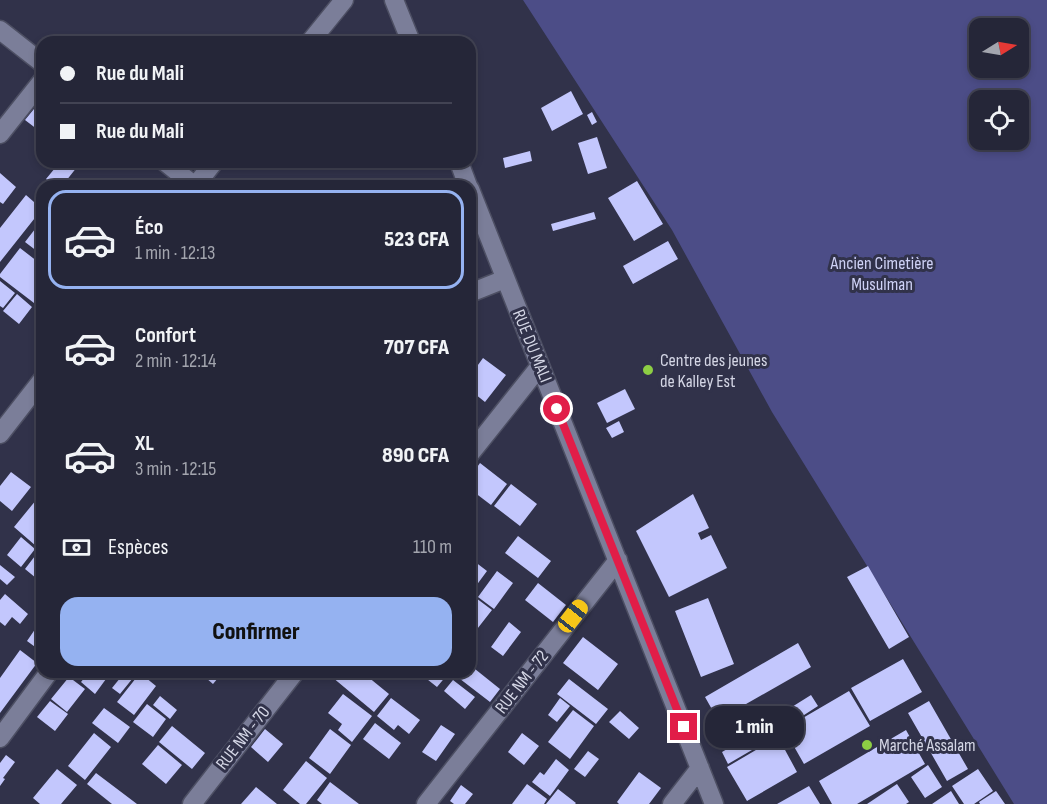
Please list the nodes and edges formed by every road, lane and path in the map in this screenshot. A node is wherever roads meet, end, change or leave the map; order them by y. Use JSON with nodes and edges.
{"nodes":[{"id":1,"x":344,"y":0,"type":"edge"},
{"id":2,"x":394,"y":0,"type":"edge"},
{"id":3,"x":0,"y":30,"type":"edge"},
{"id":4,"x":315,"y":36,"type":"edge"},
{"id":5,"x":409,"y":36,"type":"edge"},
{"id":6,"x":36,"y":58,"type":"edge"},
{"id":7,"x":36,"y":89,"type":"edge"},
{"id":8,"x":0,"y":134,"type":"edge"},
{"id":9,"x":172,"y":168,"type":"edge"},
{"id":10,"x":209,"y":168,"type":"edge"},
{"id":11,"x":188,"y":180,"type":"edge"},
{"id":12,"x":200,"y":180,"type":"edge"},
{"id":13,"x":476,"y":205,"type":"edge"},
{"id":14,"x":505,"y":279,"type":"junction"},
{"id":15,"x":476,"y":291,"type":"edge"},
{"id":16,"x":540,"y":366,"type":"junction"},
{"id":17,"x":36,"y":388,"type":"edge"},
{"id":18,"x":0,"y":434,"type":"edge"},
{"id":19,"x":476,"y":446,"type":"edge"},
{"id":20,"x":618,"y":560,"type":"junction"},
{"id":21,"x":45,"y":678,"type":"edge"},
{"id":22,"x":290,"y":678,"type":"edge"},
{"id":23,"x":0,"y":738,"type":"edge"},
{"id":24,"x":700,"y":768,"type":"junction"},
{"id":25,"x":192,"y":804,"type":"edge"},
{"id":26,"x":426,"y":804,"type":"edge"},
{"id":27,"x":672,"y":804,"type":"edge"},
{"id":28,"x":714,"y":804,"type":"edge"}],
"edges":[{"from":1,"to":4,"type":"street"},
{"from":2,"to":5,"type":"street"},
{"from":3,"to":6,"type":"street"},
{"from":7,"to":8,"type":"street"},
{"from":9,"to":11,"type":"street"},
{"from":10,"to":12,"type":"street"},
{"from":13,"to":14,"type":"street","name":"RUE DU MALI"},
{"from":14,"to":15,"type":"street"},
{"from":14,"to":16,"type":"street","name":"RUE DU MALI"},
{"from":16,"to":19,"type":"street"},
{"from":16,"to":20,"type":"street","name":"RUE DU MALI"},
{"from":17,"to":18,"type":"street"},
{"from":20,"to":24,"type":"street","name":"RUE DU MALI"},
{"from":20,"to":26,"type":"street","name":"RUE NM - 72"},
{"from":21,"to":23,"type":"street"},
{"from":22,"to":25,"type":"street","name":"RUE NM - 70"},
{"from":24,"to":27,"type":"street"},
{"from":24,"to":28,"type":"street","name":"RUE DU MALI"}]}
